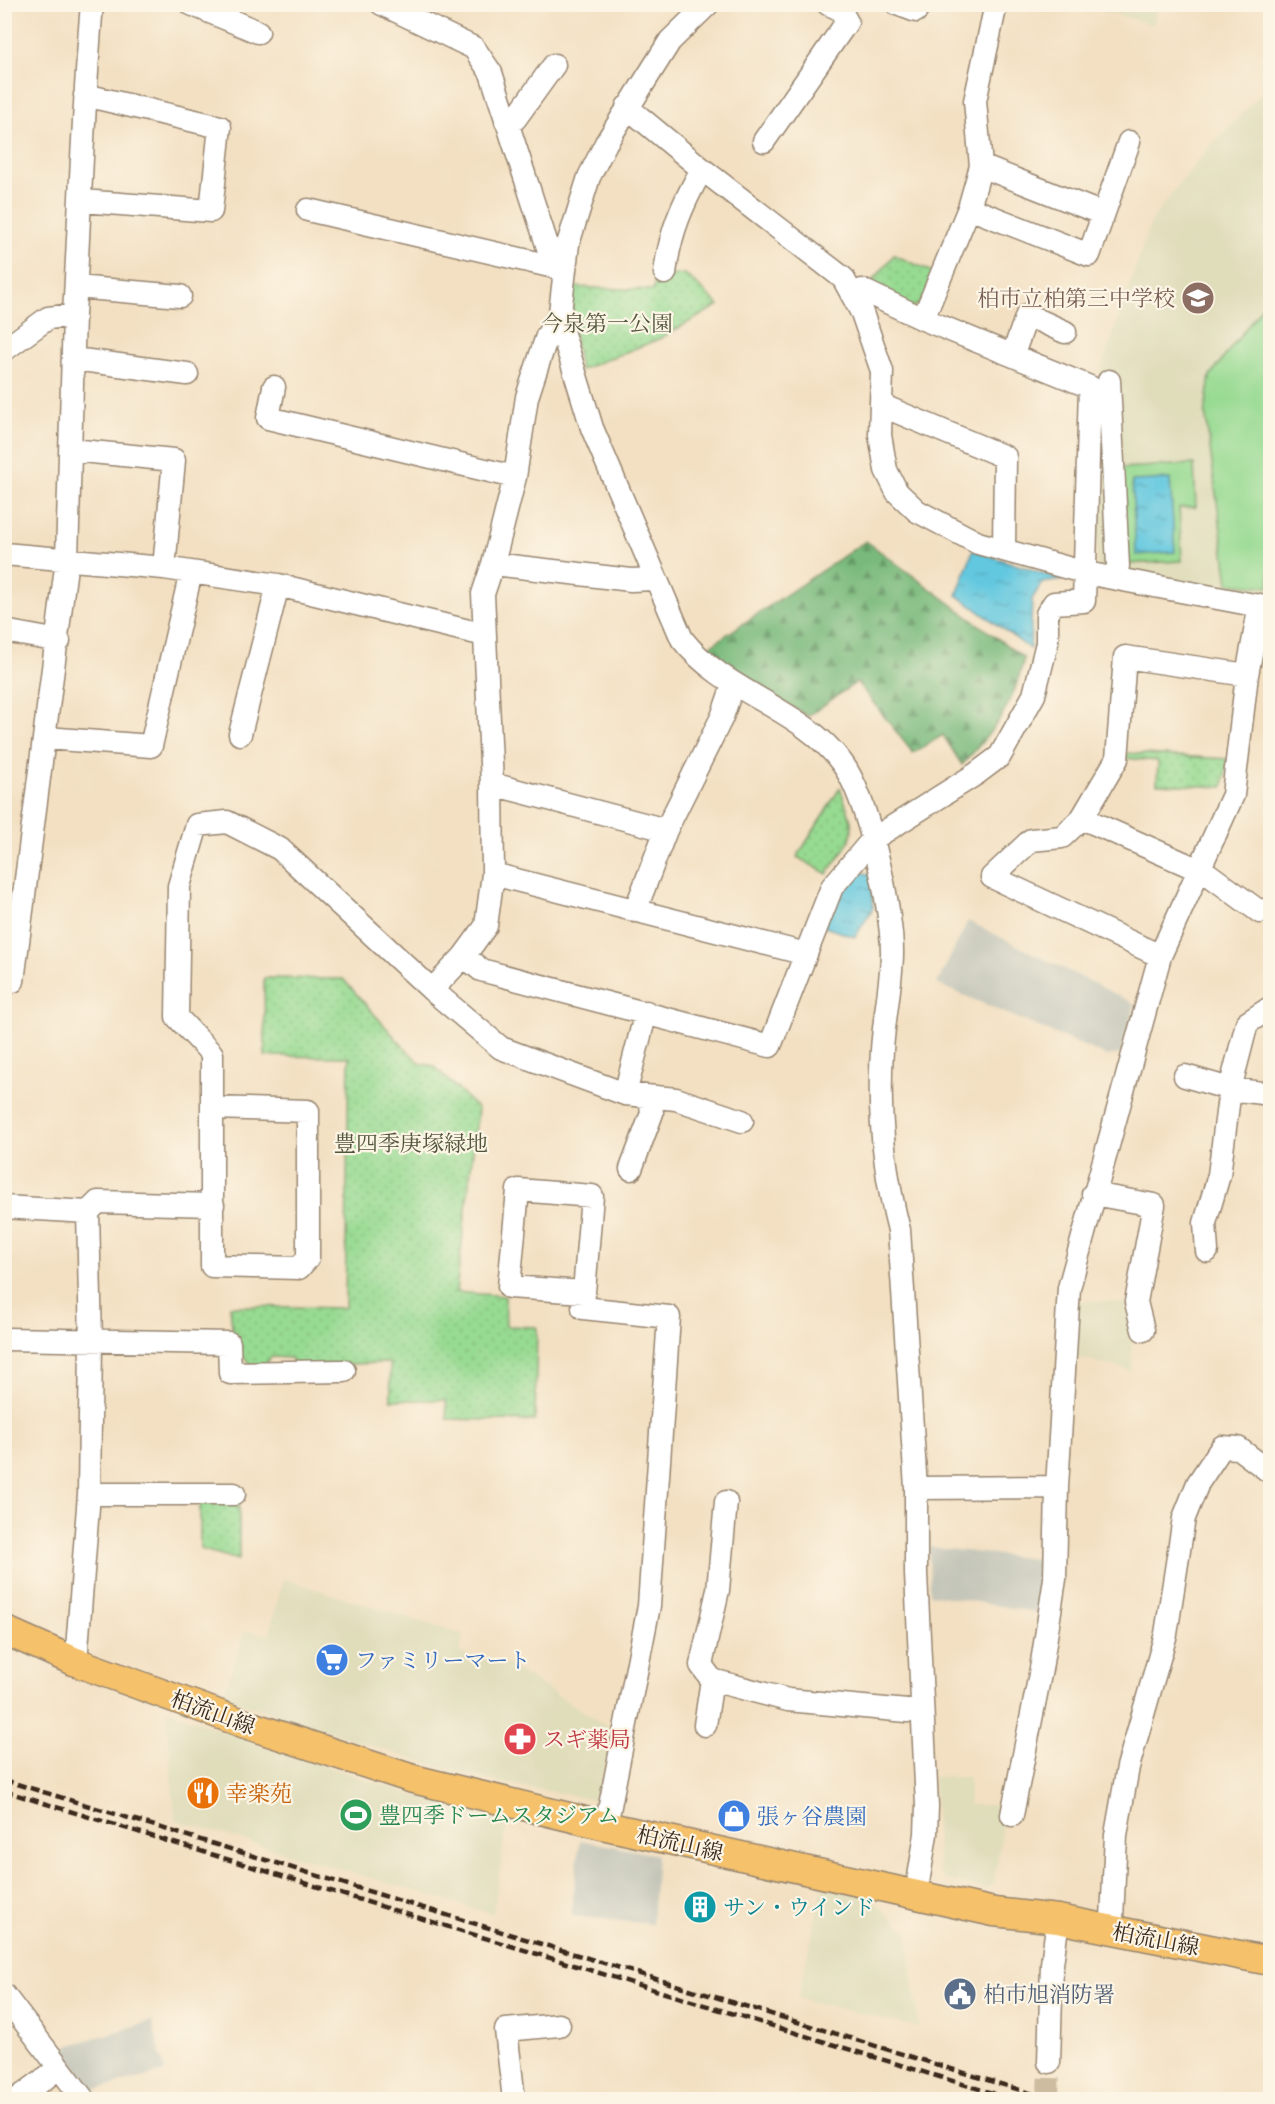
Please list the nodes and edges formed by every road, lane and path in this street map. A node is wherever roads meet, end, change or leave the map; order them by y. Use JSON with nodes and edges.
{"nodes":[{"id":1,"x":92,"y":4,"type":"edge"},
{"id":2,"x":191,"y":4,"type":"edge"},
{"id":3,"x":382,"y":4,"type":"edge"},
{"id":4,"x":708,"y":4,"type":"edge"},
{"id":5,"x":828,"y":4,"type":"edge"},
{"id":6,"x":996,"y":4,"type":"edge"},
{"id":7,"x":258,"y":32,"type":"dead end"},
{"id":8,"x":554,"y":65,"type":"dead end"},
{"id":9,"x":85,"y":95,"type":"junction"},
{"id":10,"x":627,"y":107,"type":"junction"},
{"id":11,"x":506,"y":121,"type":"junction"},
{"id":12,"x":764,"y":141,"type":"dead end"},
{"id":13,"x":1129,"y":142,"type":"dead end"},
{"id":14,"x":981,"y":165,"type":"junction"},
{"id":15,"x":702,"y":170,"type":"junction"},
{"id":16,"x":82,"y":201,"type":"junction"},
{"id":17,"x":969,"y":208,"type":"junction"},
{"id":18,"x":308,"y":210,"type":"dead end"},
{"id":19,"x":1103,"y":214,"type":"junction"},
{"id":20,"x":559,"y":267,"type":"junction"},
{"id":21,"x":665,"y":273,"type":"dead end"},
{"id":22,"x":75,"y":287,"type":"junction"},
{"id":23,"x":853,"y":294,"type":"junction"},
{"id":24,"x":180,"y":296,"type":"dead end"},
{"id":25,"x":74,"y":315,"type":"junction"},
{"id":26,"x":923,"y":319,"type":"junction"},
{"id":27,"x":559,"y":321,"type":"junction"},
{"id":28,"x":1065,"y":332,"type":"dead end"},
{"id":29,"x":4,"y":350,"type":"edge"},
{"id":30,"x":1013,"y":354,"type":"junction"},
{"id":31,"x":74,"y":359,"type":"junction"},
{"id":32,"x":186,"y":374,"type":"dead end"},
{"id":33,"x":1109,"y":381,"type":"dead end"},
{"id":34,"x":274,"y":387,"type":"dead end"},
{"id":35,"x":883,"y":406,"type":"junction"},
{"id":36,"x":71,"y":450,"type":"junction"},
{"id":37,"x":515,"y":477,"type":"junction"},
{"id":38,"x":1004,"y":549,"type":"junction"},
{"id":39,"x":4,"y":554,"type":"edge"},
{"id":40,"x":67,"y":559,"type":"junction"},
{"id":41,"x":494,"y":564,"type":"junction"},
{"id":42,"x":164,"y":568,"type":"junction"},
{"id":43,"x":191,"y":572,"type":"junction"},
{"id":44,"x":1086,"y":573,"type":"junction"},
{"id":45,"x":1115,"y":578,"type":"junction"},
{"id":46,"x":654,"y":579,"type":"junction"},
{"id":47,"x":278,"y":585,"type":"junction"},
{"id":48,"x":1265,"y":606,"type":"edge"},
{"id":49,"x":4,"y":631,"type":"edge"},
{"id":50,"x":485,"y":635,"type":"junction"},
{"id":51,"x":59,"y":641,"type":"junction"},
{"id":52,"x":1247,"y":675,"type":"junction"},
{"id":53,"x":733,"y":685,"type":"junction"},
{"id":54,"x":240,"y":734,"type":"dead end"},
{"id":55,"x":45,"y":738,"type":"junction"},
{"id":56,"x":492,"y":784,"type":"junction"},
{"id":57,"x":1082,"y":818,"type":"junction"},
{"id":58,"x":666,"y":830,"type":"junction"},
{"id":59,"x":873,"y":839,"type":"junction"},
{"id":60,"x":1197,"y":869,"type":"junction"},
{"id":61,"x":493,"y":874,"type":"junction"},
{"id":62,"x":1270,"y":908,"type":"edge"},
{"id":63,"x":635,"y":911,"type":"junction"},
{"id":64,"x":806,"y":954,"type":"junction"},
{"id":65,"x":464,"y":956,"type":"junction"},
{"id":66,"x":1160,"y":956,"type":"junction"},
{"id":67,"x":4,"y":982,"type":"edge"},
{"id":68,"x":432,"y":990,"type":"junction"},
{"id":69,"x":1270,"y":1008,"type":"edge"},
{"id":70,"x":646,"y":1012,"type":"junction"},
{"id":71,"x":1185,"y":1076,"type":"dead end"},
{"id":72,"x":1230,"y":1089,"type":"junction"},
{"id":73,"x":625,"y":1094,"type":"junction"},
{"id":74,"x":1270,"y":1095,"type":"edge"},
{"id":75,"x":650,"y":1097,"type":"junction"},
{"id":76,"x":213,"y":1108,"type":"junction"},
{"id":77,"x":742,"y":1121,"type":"dead end"},
{"id":78,"x":631,"y":1169,"type":"dead end"},
{"id":79,"x":1093,"y":1194,"type":"junction"},
{"id":80,"x":213,"y":1205,"type":"junction"},
{"id":81,"x":4,"y":1207,"type":"edge"},
{"id":82,"x":88,"y":1212,"type":"junction"},
{"id":83,"x":1207,"y":1251,"type":"dead end"},
{"id":84,"x":584,"y":1292,"type":"junction"},
{"id":85,"x":1143,"y":1330,"type":"dead end"},
{"id":86,"x":4,"y":1339,"type":"edge"},
{"id":87,"x":91,"y":1343,"type":"junction"},
{"id":88,"x":344,"y":1371,"type":"dead end"},
{"id":89,"x":1270,"y":1472,"type":"edge"},
{"id":90,"x":1057,"y":1487,"type":"junction"},
{"id":91,"x":916,"y":1488,"type":"junction"},
{"id":92,"x":88,"y":1494,"type":"junction"},
{"id":93,"x":234,"y":1494,"type":"dead end"},
{"id":94,"x":726,"y":1502,"type":"dead end"},
{"id":95,"x":4,"y":1630,"type":"edge"},
{"id":96,"x":76,"y":1662,"type":"junction"},
{"id":97,"x":712,"y":1680,"type":"junction"},
{"id":98,"x":922,"y":1709,"type":"junction"},
{"id":99,"x":705,"y":1725,"type":"dead end"},
{"id":100,"x":1012,"y":1815,"type":"dead end"},
{"id":101,"x":606,"y":1826,"type":"junction"},
{"id":102,"x":916,"y":1895,"type":"junction"},
{"id":103,"x":1058,"y":1919,"type":"junction"},
{"id":104,"x":1112,"y":1919,"type":"dead end"},
{"id":105,"x":1270,"y":1961,"type":"edge"},
{"id":106,"x":4,"y":1995,"type":"edge"},
{"id":107,"x":559,"y":2025,"type":"dead end"},
{"id":108,"x":1049,"y":2062,"type":"tunnel mouth"},
{"id":109,"x":59,"y":2067,"type":"junction"},
{"id":110,"x":16,"y":2100,"type":"edge"},
{"id":111,"x":84,"y":2100,"type":"edge"},
{"id":112,"x":514,"y":2100,"type":"edge"}],
"edges":[{"from":1,"to":9,"type":"street"},
{"from":2,"to":7,"type":"street"},
{"from":3,"to":11,"type":"street"},
{"from":4,"to":10,"type":"street"},
{"from":5,"to":12,"type":"street"},
{"from":6,"to":14,"type":"street"},
{"from":8,"to":11,"type":"street"},
{"from":9,"to":16,"type":"street"},
{"from":9,"to":16,"type":"street"},
{"from":10,"to":15,"type":"street"},
{"from":10,"to":20,"type":"street"},
{"from":11,"to":20,"type":"street"},
{"from":13,"to":19,"type":"street"},
{"from":14,"to":17,"type":"street"},
{"from":14,"to":19,"type":"street"},
{"from":15,"to":21,"type":"street"},
{"from":15,"to":23,"type":"street"},
{"from":16,"to":22,"type":"street"},
{"from":17,"to":19,"type":"street"},
{"from":17,"to":26,"type":"street"},
{"from":18,"to":20,"type":"street"},
{"from":20,"to":27,"type":"street"},
{"from":22,"to":24,"type":"street"},
{"from":22,"to":25,"type":"street"},
{"from":23,"to":26,"type":"street"},
{"from":23,"to":35,"type":"street"},
{"from":25,"to":29,"type":"street"},
{"from":25,"to":31,"type":"street"},
{"from":26,"to":30,"type":"street"},
{"from":27,"to":37,"type":"street"},
{"from":27,"to":46,"type":"street"},
{"from":28,"to":30,"type":"street"},
{"from":30,"to":44,"type":"street"},
{"from":31,"to":32,"type":"street"},
{"from":31,"to":36,"type":"street"},
{"from":33,"to":45,"type":"street"},
{"from":34,"to":37,"type":"street"},
{"from":35,"to":38,"type":"street"},
{"from":35,"to":38,"type":"street"},
{"from":36,"to":40,"type":"street"},
{"from":36,"to":42,"type":"street"},
{"from":37,"to":41,"type":"street"},
{"from":38,"to":44,"type":"street"},
{"from":39,"to":40,"type":"street"},
{"from":40,"to":42,"type":"street"},
{"from":40,"to":51,"type":"street"},
{"from":41,"to":46,"type":"street"},
{"from":41,"to":50,"type":"street"},
{"from":42,"to":43,"type":"street"},
{"from":43,"to":47,"type":"street"},
{"from":43,"to":55,"type":"street"},
{"from":44,"to":45,"type":"street"},
{"from":44,"to":59,"type":"street"},
{"from":45,"to":48,"type":"street"},
{"from":46,"to":53,"type":"street"},
{"from":47,"to":50,"type":"street"},
{"from":47,"to":54,"type":"street"},
{"from":48,"to":52,"type":"street"},
{"from":49,"to":51,"type":"street"},
{"from":50,"to":56,"type":"street"},
{"from":51,"to":55,"type":"street"},
{"from":52,"to":57,"type":"street"},
{"from":52,"to":60,"type":"street"},
{"from":53,"to":58,"type":"street"},
{"from":53,"to":59,"type":"street"},
{"from":55,"to":67,"type":"street"},
{"from":56,"to":58,"type":"street"},
{"from":56,"to":61,"type":"street"},
{"from":57,"to":60,"type":"street"},
{"from":57,"to":66,"type":"street"},
{"from":58,"to":63,"type":"street"},
{"from":59,"to":64,"type":"street"},
{"from":59,"to":91,"type":"street"},
{"from":60,"to":62,"type":"street"},
{"from":60,"to":66,"type":"street"},
{"from":61,"to":63,"type":"street"},
{"from":61,"to":65,"type":"street"},
{"from":63,"to":64,"type":"street"},
{"from":64,"to":70,"type":"street"},
{"from":65,"to":68,"type":"street"},
{"from":65,"to":70,"type":"street"},
{"from":66,"to":79,"type":"street"},
{"from":68,"to":73,"type":"street"},
{"from":68,"to":76,"type":"street"},
{"from":69,"to":72,"type":"street"},
{"from":70,"to":73,"type":"street"},
{"from":71,"to":72,"type":"street"},
{"from":72,"to":74,"type":"street"},
{"from":72,"to":83,"type":"street"},
{"from":73,"to":75,"type":"street"},
{"from":75,"to":77,"type":"street"},
{"from":75,"to":78,"type":"street"},
{"from":76,"to":80,"type":"street"},
{"from":76,"to":80,"type":"street"},
{"from":79,"to":85,"type":"street"},
{"from":79,"to":90,"type":"street"},
{"from":80,"to":82,"type":"street"},
{"from":81,"to":82,"type":"street"},
{"from":82,"to":87,"type":"street"},
{"from":84,"to":84,"type":"street"},
{"from":84,"to":101,"type":"street"},
{"from":86,"to":87,"type":"street"},
{"from":87,"to":88,"type":"street"},
{"from":87,"to":92,"type":"street"},
{"from":89,"to":104,"type":"street"},
{"from":90,"to":91,"type":"street"},
{"from":90,"to":100,"type":"street"},
{"from":91,"to":98,"type":"street"},
{"from":92,"to":93,"type":"street"},
{"from":92,"to":96,"type":"street"},
{"from":94,"to":97,"type":"street"},
{"from":95,"to":96,"type":"main road","name":"柏流山線"},
{"from":96,"to":101,"type":"main road","name":"柏流山線"},
{"from":97,"to":98,"type":"street"},
{"from":97,"to":99,"type":"street"},
{"from":98,"to":102,"type":"street"},
{"from":101,"to":102,"type":"main road","name":"柏流山線"},
{"from":102,"to":103,"type":"main road","name":"柏流山線"},
{"from":103,"to":105,"type":"main road","name":"柏流山線"},
{"from":103,"to":108,"type":"street"},
{"from":106,"to":109,"type":"street"},
{"from":107,"to":112,"type":"street"},
{"from":109,"to":110,"type":"street"},
{"from":109,"to":111,"type":"street"}]}
